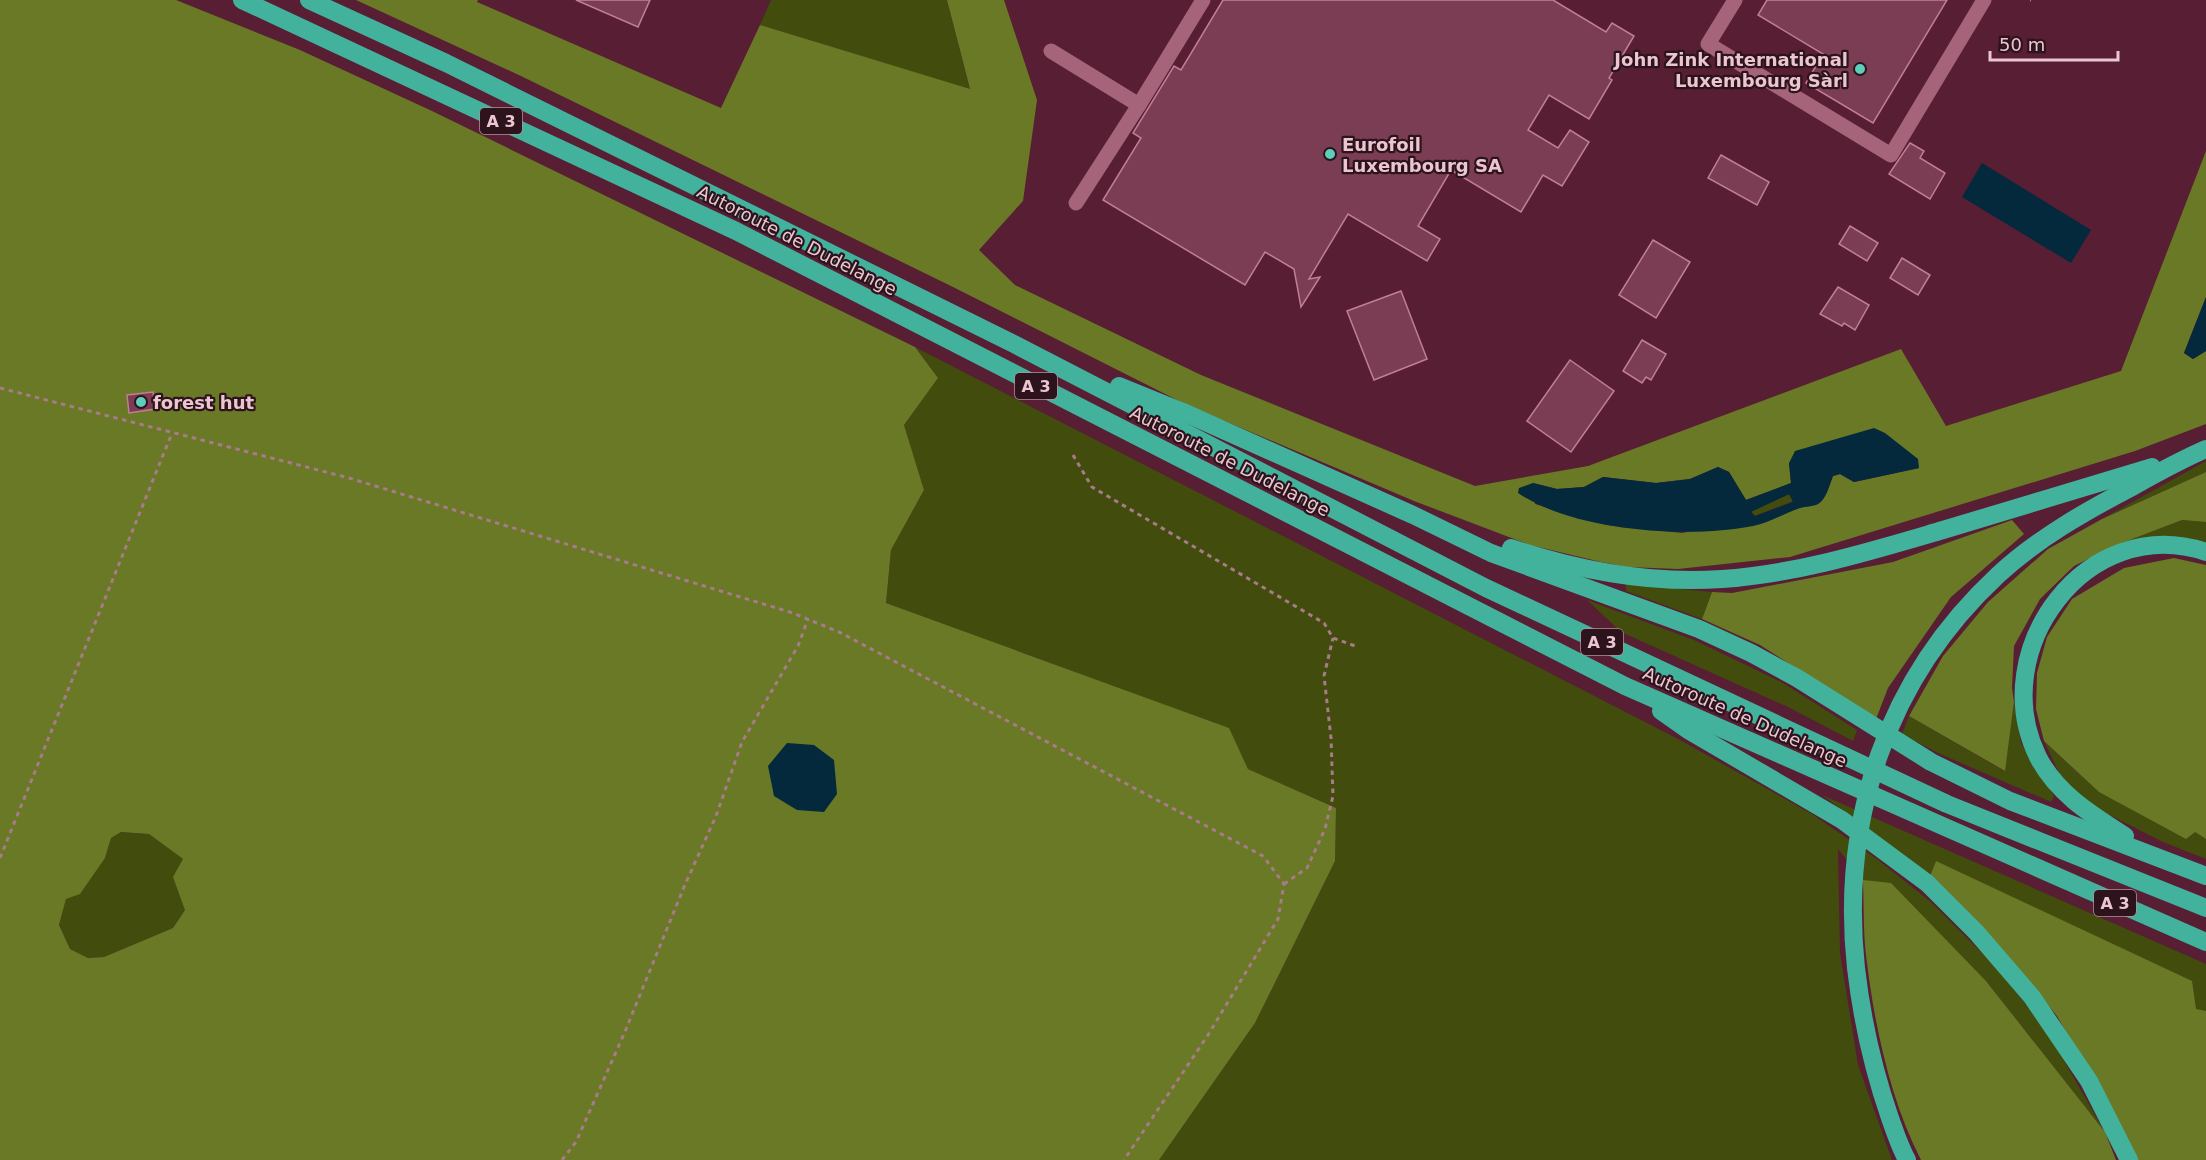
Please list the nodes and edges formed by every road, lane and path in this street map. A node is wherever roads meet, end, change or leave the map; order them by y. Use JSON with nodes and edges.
{"nodes":[{"id":1,"x":233,"y":0,"type":"edge"},
{"id":2,"x":242,"y":0,"type":"edge"},
{"id":3,"x":309,"y":0,"type":"edge"},
{"id":4,"x":1203,"y":0,"type":"edge"},
{"id":5,"x":1735,"y":0,"type":"edge"},
{"id":6,"x":1984,"y":0,"type":"edge"},
{"id":7,"x":266,"y":11,"type":"junction"},
{"id":8,"x":1051,"y":51,"type":"dead end"},
{"id":9,"x":1139,"y":105,"type":"junction"},
{"id":10,"x":1077,"y":203,"type":"dead end"},
{"id":11,"x":1014,"y":344,"type":"junction"},
{"id":12,"x":0,"y":388,"type":"edge"},
{"id":13,"x":172,"y":433,"type":"junction"},
{"id":14,"x":2206,"y":449,"type":"edge"},
{"id":15,"x":1073,"y":455,"type":"dead end"},
{"id":16,"x":2188,"y":456,"type":"junction"},
{"id":17,"x":1413,"y":515,"type":"junction"},
{"id":18,"x":2206,"y":552,"type":"edge"},
{"id":19,"x":808,"y":620,"type":"junction"},
{"id":20,"x":1333,"y":638,"type":"junction"},
{"id":21,"x":1358,"y":647,"type":"dead end"},
{"id":22,"x":1625,"y":686,"type":"junction"},
{"id":23,"x":2157,"y":856,"type":"junction"},
{"id":24,"x":0,"y":858,"type":"edge"},
{"id":25,"x":2206,"y":876,"type":"edge"},
{"id":26,"x":1284,"y":884,"type":"junction"},
{"id":27,"x":2206,"y":908,"type":"edge"},
{"id":28,"x":2206,"y":942,"type":"edge"},
{"id":29,"x":562,"y":1160,"type":"edge"},
{"id":30,"x":1124,"y":1160,"type":"edge"},
{"id":31,"x":1906,"y":1160,"type":"edge"},
{"id":32,"x":2129,"y":1160,"type":"edge"}],
"edges":[{"from":1,"to":7,"type":"highway","number":"A 3"},
{"from":2,"to":7,"type":"highway","name":"Autoroute de Dudelange","number":"A 3"},
{"from":3,"to":11,"type":"highway","name":"Autoroute de Dudelange","number":"A 3"},
{"from":4,"to":9,"type":"lane"},
{"from":5,"to":6,"type":"lane"},
{"from":7,"to":22,"type":"highway","name":"Autoroute de Dudelange","number":"A 3"},
{"from":8,"to":9,"type":"lane"},
{"from":9,"to":10,"type":"lane"},
{"from":11,"to":17,"type":"highway","number":"A 3"},
{"from":11,"to":27,"type":"highway","name":"Autoroute de Dudelange","number":"A 3"},
{"from":12,"to":13,"type":"path"},
{"from":13,"to":19,"type":"path"},
{"from":13,"to":24,"type":"path"},
{"from":14,"to":16,"type":"highway","number":"A 3"},
{"from":15,"to":20,"type":"path"},
{"from":16,"to":17,"type":"highway","number":"A 3"},
{"from":16,"to":31,"type":"highway","number":"A 3"},
{"from":17,"to":23,"type":"highway","number":"A 3"},
{"from":18,"to":23,"type":"highway","number":"A 3"},
{"from":19,"to":26,"type":"path"},
{"from":19,"to":29,"type":"path"},
{"from":20,"to":21,"type":"path"},
{"from":20,"to":26,"type":"path"},
{"from":22,"to":28,"type":"highway","name":"Autoroute de Dudelange","number":"A 3"},
{"from":22,"to":32,"type":"highway","number":"A 3"},
{"from":23,"to":25,"type":"highway","number":"A 3"},
{"from":26,"to":30,"type":"path"}]}
